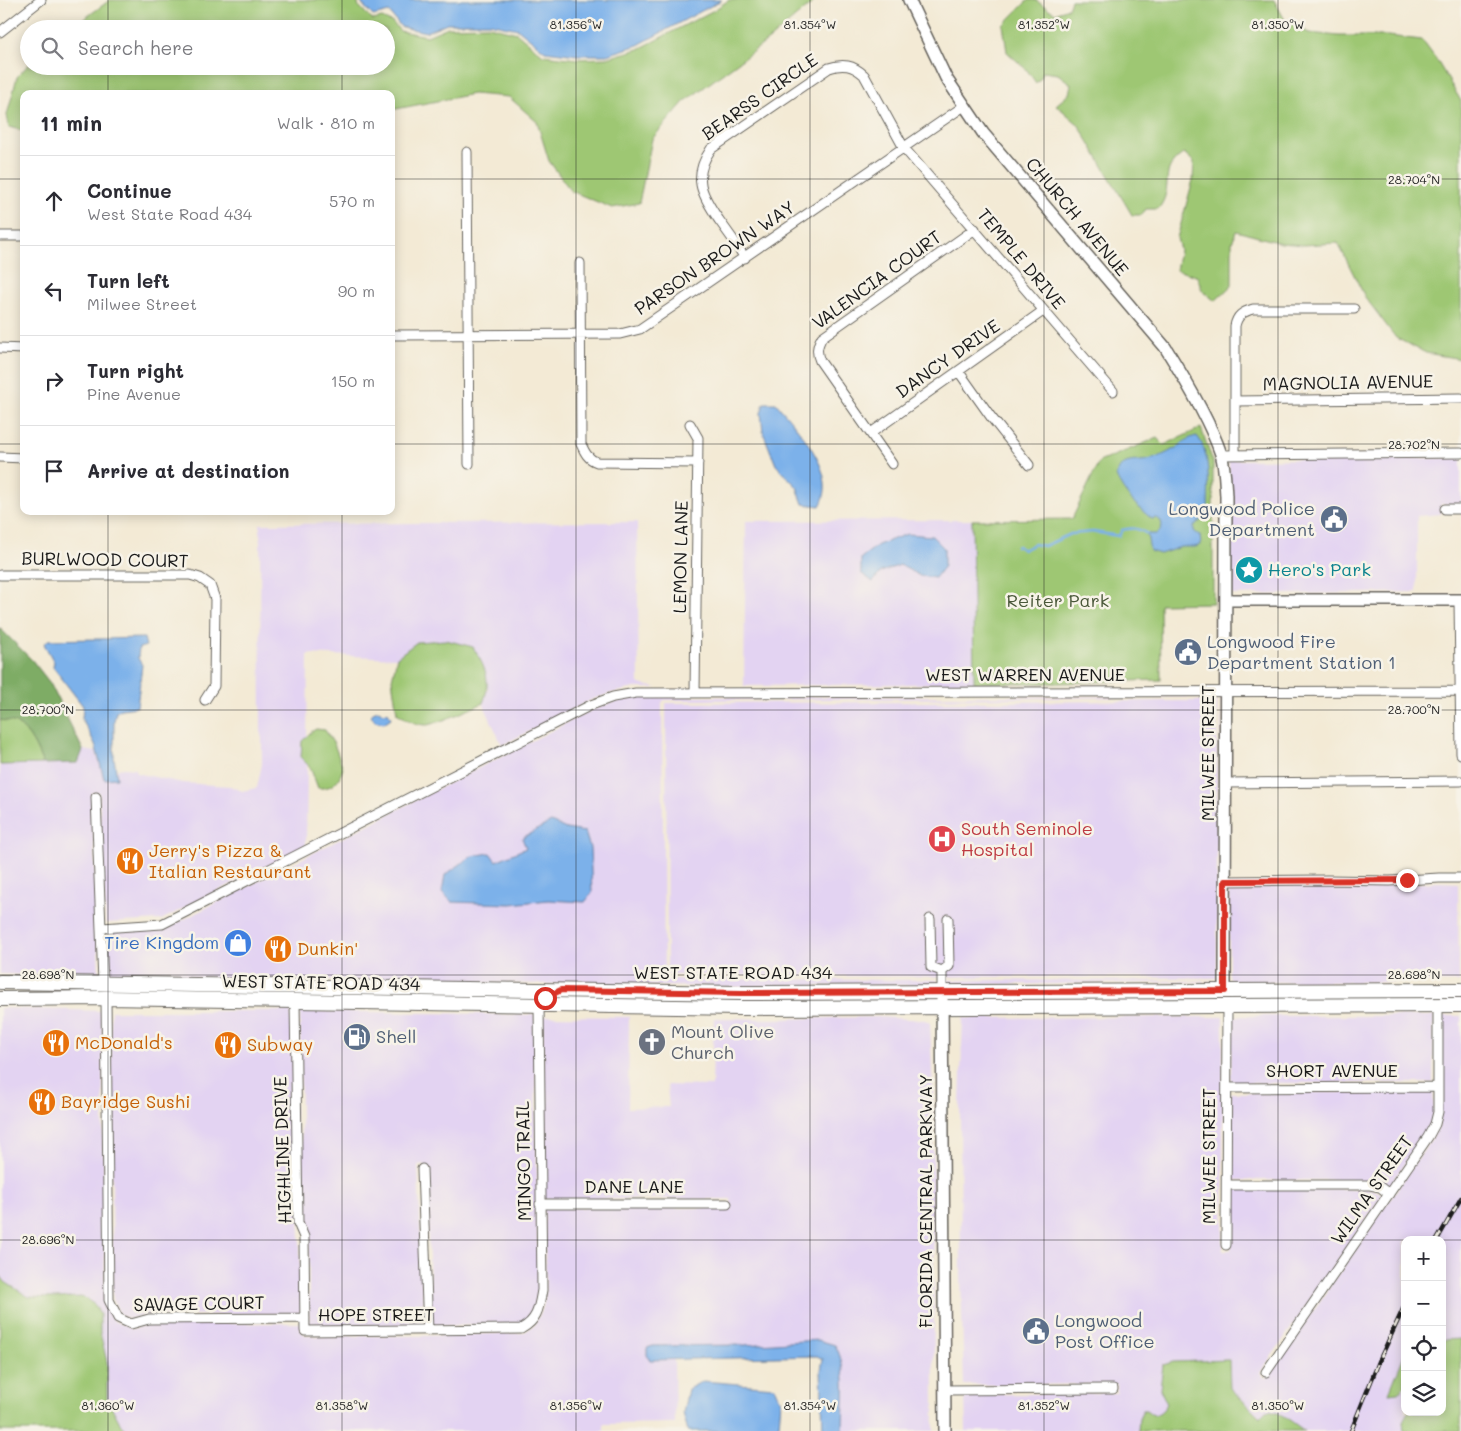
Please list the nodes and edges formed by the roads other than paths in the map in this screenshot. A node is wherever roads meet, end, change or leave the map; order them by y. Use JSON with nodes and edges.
{"nodes":[{"id":1,"x":41,"y":0,"type":"edge"},
{"id":2,"x":909,"y":0,"type":"edge"},
{"id":3,"x":1,"y":29,"type":"edge"},
{"id":4,"x":964,"y":106,"type":"junction"},
{"id":5,"x":904,"y":148,"type":"junction"},
{"id":6,"x":467,"y":152,"type":"dead end"},
{"id":7,"x":975,"y":229,"type":"junction"},
{"id":8,"x":0,"y":236,"type":"edge"},
{"id":9,"x":20,"y":236,"type":"edge"},
{"id":10,"x":746,"y":258,"type":"junction"},
{"id":11,"x":580,"y":264,"type":"dead end"},
{"id":12,"x":1354,"y":309,"type":"dead end"},
{"id":13,"x":1043,"y":310,"type":"junction"},
{"id":14,"x":580,"y":334,"type":"junction"},
{"id":15,"x":395,"y":335,"type":"edge"},
{"id":16,"x":468,"y":335,"type":"junction"},
{"id":17,"x":0,"y":348,"type":"edge"},
{"id":18,"x":20,"y":348,"type":"edge"},
{"id":19,"x":959,"y":372,"type":"junction"},
{"id":20,"x":1113,"y":392,"type":"dead end"},
{"id":21,"x":1461,"y":398,"type":"edge"},
{"id":22,"x":1236,"y":401,"type":"junction"},
{"id":23,"x":690,"y":424,"type":"dead end"},
{"id":24,"x":871,"y":433,"type":"junction"},
{"id":25,"x":1461,"y":453,"type":"edge"},
{"id":26,"x":1221,"y":455,"type":"junction"},
{"id":27,"x":1235,"y":455,"type":"junction"},
{"id":28,"x":0,"y":457,"type":"edge"},
{"id":29,"x":20,"y":458,"type":"edge"},
{"id":30,"x":698,"y":463,"type":"junction"},
{"id":31,"x":469,"y":464,"type":"dead end"},
{"id":32,"x":892,"y":464,"type":"dead end"},
{"id":33,"x":1029,"y":464,"type":"dead end"},
{"id":34,"x":1445,"y":509,"type":"dead end"},
{"id":35,"x":1461,"y":509,"type":"edge"},
{"id":36,"x":0,"y":575,"type":"edge"},
{"id":37,"x":1226,"y":600,"type":"junction"},
{"id":38,"x":1460,"y":600,"type":"edge"},
{"id":39,"x":1226,"y":691,"type":"junction"},
{"id":40,"x":1461,"y":691,"type":"edge"},
{"id":41,"x":695,"y":693,"type":"junction"},
{"id":42,"x":205,"y":700,"type":"dead end"},
{"id":43,"x":1461,"y":754,"type":"edge"},
{"id":44,"x":1461,"y":781,"type":"edge"},
{"id":45,"x":1226,"y":783,"type":"junction"},
{"id":46,"x":96,"y":797,"type":"dead end"},
{"id":47,"x":1461,"y":878,"type":"edge"},
{"id":48,"x":1225,"y":881,"type":"junction"},
{"id":49,"x":930,"y":919,"type":"dead end"},
{"id":50,"x":948,"y":919,"type":"dead end"},
{"id":51,"x":102,"y":928,"type":"junction"},
{"id":52,"x":942,"y":971,"type":"junction"},
{"id":53,"x":2,"y":982,"type":"edge"},
{"id":54,"x":103,"y":983,"type":"junction"},
{"id":55,"x":127,"y":983,"type":"junction"},
{"id":56,"x":538,"y":990,"type":"junction"},
{"id":57,"x":561,"y":990,"type":"junction"},
{"id":58,"x":1461,"y":990,"type":"edge"},
{"id":59,"x":1225,"y":991,"type":"junction"},
{"id":60,"x":1254,"y":991,"type":"junction"},
{"id":61,"x":942,"y":992,"type":"junction"},
{"id":62,"x":81,"y":998,"type":"junction"},
{"id":63,"x":106,"y":998,"type":"junction"},
{"id":64,"x":1,"y":999,"type":"edge"},
{"id":65,"x":295,"y":1001,"type":"junction"},
{"id":66,"x":511,"y":1004,"type":"junction"},
{"id":67,"x":539,"y":1005,"type":"junction"},
{"id":68,"x":1438,"y":1005,"type":"junction"},
{"id":69,"x":1461,"y":1005,"type":"edge"},
{"id":70,"x":1202,"y":1006,"type":"junction"},
{"id":71,"x":1227,"y":1006,"type":"junction"},
{"id":72,"x":942,"y":1008,"type":"junction"},
{"id":73,"x":1227,"y":1088,"type":"junction"},
{"id":74,"x":1438,"y":1088,"type":"junction"},
{"id":75,"x":422,"y":1169,"type":"dead end"},
{"id":76,"x":1227,"y":1185,"type":"junction"},
{"id":77,"x":1389,"y":1194,"type":"junction"},
{"id":78,"x":540,"y":1204,"type":"junction"},
{"id":79,"x":727,"y":1204,"type":"dead end"},
{"id":80,"x":304,"y":1237,"type":"joint"},
{"id":81,"x":1226,"y":1245,"type":"dead end"},
{"id":82,"x":535,"y":1316,"type":"joint"},
{"id":83,"x":305,"y":1318,"type":"junction"},
{"id":84,"x":428,"y":1331,"type":"junction"},
{"id":85,"x":1266,"y":1372,"type":"dead end"},
{"id":86,"x":1113,"y":1389,"type":"dead end"},
{"id":87,"x":945,"y":1390,"type":"junction"},
{"id":88,"x":945,"y":1431,"type":"edge"}],
"edges":[{"from":1,"to":3,"type":"street"},
{"from":2,"to":4,"type":"street","name":"CHURCH AVENUE"},
{"from":4,"to":5,"type":"street","name":"PARSON BROWN WAY"},
{"from":4,"to":26,"type":"street","name":"CHURCH AVENUE"},
{"from":5,"to":7,"type":"street","name":"TEMPLE DRIVE"},
{"from":5,"to":10,"type":"street","name":"PARSON BROWN WAY"},
{"from":5,"to":10,"type":"street","name":"BEARSS CIRCLE"},
{"from":6,"to":16,"type":"street"},
{"from":7,"to":13,"type":"street","name":"TEMPLE DRIVE"},
{"from":7,"to":24,"type":"street","name":"VALENCIA COURT"},
{"from":8,"to":9,"type":"street"},
{"from":10,"to":14,"type":"street","name":"PARSON BROWN WAY"},
{"from":11,"to":14,"type":"street"},
{"from":12,"to":22,"type":"street"},
{"from":13,"to":19,"type":"street","name":"DANCY DRIVE"},
{"from":13,"to":20,"type":"street","name":"TEMPLE DRIVE"},
{"from":14,"to":16,"type":"street","name":"PARSON BROWN WAY"},
{"from":14,"to":30,"type":"street"},
{"from":15,"to":16,"type":"street","name":"PARSON BROWN WAY"},
{"from":16,"to":31,"type":"street"},
{"from":17,"to":18,"type":"street"},
{"from":19,"to":24,"type":"street","name":"DANCY DRIVE"},
{"from":19,"to":33,"type":"street"},
{"from":21,"to":22,"type":"street","name":"MAGNOLIA AVENUE"},
{"from":22,"to":27,"type":"street"},
{"from":23,"to":30,"type":"street","name":"LEMON LANE"},
{"from":24,"to":32,"type":"street","name":"VALENCIA COURT"},
{"from":25,"to":27,"type":"street"},
{"from":26,"to":27,"type":"street"},
{"from":26,"to":37,"type":"street","name":"MILWEE STREET"},
{"from":28,"to":29,"type":"street"},
{"from":30,"to":41,"type":"street","name":"LEMON LANE"},
{"from":34,"to":35,"type":"street"},
{"from":36,"to":42,"type":"street","name":"BURLWOOD COURT"},
{"from":37,"to":38,"type":"street"},
{"from":37,"to":39,"type":"street","name":"MILWEE STREET"},
{"from":38,"to":40,"type":"street"},
{"from":39,"to":40,"type":"street","name":"WEST WARREN AVENUE"},
{"from":39,"to":41,"type":"street","name":"WEST WARREN AVENUE"},
{"from":39,"to":45,"type":"street","name":"MILWEE STREET"},
{"from":40,"to":43,"type":"street"},
{"from":41,"to":51,"type":"street","name":"WEST WARREN AVENUE"},
{"from":44,"to":45,"type":"street"},
{"from":45,"to":48,"type":"street","name":"MILWEE STREET"},
{"from":46,"to":51,"type":"street"},
{"from":47,"to":48,"type":"street"},
{"from":48,"to":59,"type":"street","name":"MILWEE STREET"},
{"from":49,"to":52,"type":"street"},
{"from":50,"to":52,"type":"street","name":"FLORIDA CENTRAL PARKWAY"},
{"from":51,"to":54,"type":"street"},
{"from":52,"to":61,"type":"street","name":"FLORIDA CENTRAL PARKWAY"},
{"from":53,"to":54,"type":"main road","name":"WEST STATE ROAD 434"},
{"from":54,"to":55,"type":"main road","name":"WEST STATE ROAD 434"},
{"from":54,"to":62,"type":"main road"},
{"from":55,"to":56,"type":"main road","name":"WEST STATE ROAD 434"},
{"from":55,"to":63,"type":"main road"},
{"from":56,"to":57,"type":"main road","name":"WEST STATE ROAD 434"},
{"from":56,"to":66,"type":"main road"},
{"from":57,"to":61,"type":"main road","name":"WEST STATE ROAD 434"},
{"from":57,"to":67,"type":"main road"},
{"from":58,"to":60,"type":"main road","name":"WEST STATE ROAD 434"},
{"from":59,"to":60,"type":"main road","name":"WEST STATE ROAD 434"},
{"from":59,"to":61,"type":"main road","name":"WEST STATE ROAD 434"},
{"from":59,"to":70,"type":"main road"},
{"from":60,"to":71,"type":"main road"},
{"from":61,"to":72,"type":"street","name":"FLORIDA CENTRAL PARKWAY"},
{"from":62,"to":63,"type":"main road","name":"WEST STATE ROAD 434"},
{"from":62,"to":64,"type":"main road","name":"WEST STATE ROAD 434"},
{"from":63,"to":65,"type":"main road","name":"WEST STATE ROAD 434"},
{"from":63,"to":83,"type":"street","name":"SAVAGE COURT"},
{"from":65,"to":66,"type":"main road","name":"WEST STATE ROAD 434"},
{"from":65,"to":80,"type":"street","name":"HIGHLINE DRIVE"},
{"from":66,"to":67,"type":"main road","name":"WEST STATE ROAD 434"},
{"from":67,"to":72,"type":"main road","name":"WEST STATE ROAD 434"},
{"from":67,"to":78,"type":"street","name":"MINGO TRAIL"},
{"from":68,"to":69,"type":"main road","name":"WEST STATE ROAD 434"},
{"from":68,"to":71,"type":"main road","name":"WEST STATE ROAD 434"},
{"from":68,"to":74,"type":"street","name":"WILMA STREET"},
{"from":70,"to":71,"type":"main road","name":"WEST STATE ROAD 434"},
{"from":70,"to":72,"type":"main road","name":"WEST STATE ROAD 434"},
{"from":71,"to":73,"type":"street","name":"MILWEE STREET"},
{"from":72,"to":87,"type":"street","name":"FLORIDA CENTRAL PARKWAY"},
{"from":73,"to":74,"type":"street","name":"SHORT AVENUE"},
{"from":73,"to":76,"type":"street","name":"MILWEE STREET"},
{"from":74,"to":77,"type":"street","name":"WILMA STREET"},
{"from":75,"to":84,"type":"street"},
{"from":76,"to":77,"type":"street"},
{"from":76,"to":81,"type":"street","name":"MILWEE STREET"},
{"from":77,"to":85,"type":"street","name":"WILMA STREET"},
{"from":78,"to":79,"type":"street","name":"DANE LANE"},
{"from":78,"to":82,"type":"street","name":"MINGO TRAIL"},
{"from":80,"to":83,"type":"street","name":"HOPE STREET"},
{"from":82,"to":84,"type":"street","name":"HOPE STREET"},
{"from":83,"to":84,"type":"street","name":"HOPE STREET"},
{"from":86,"to":87,"type":"street"},
{"from":87,"to":88,"type":"street","name":"FLORIDA CENTRAL PARKWAY"}]}
